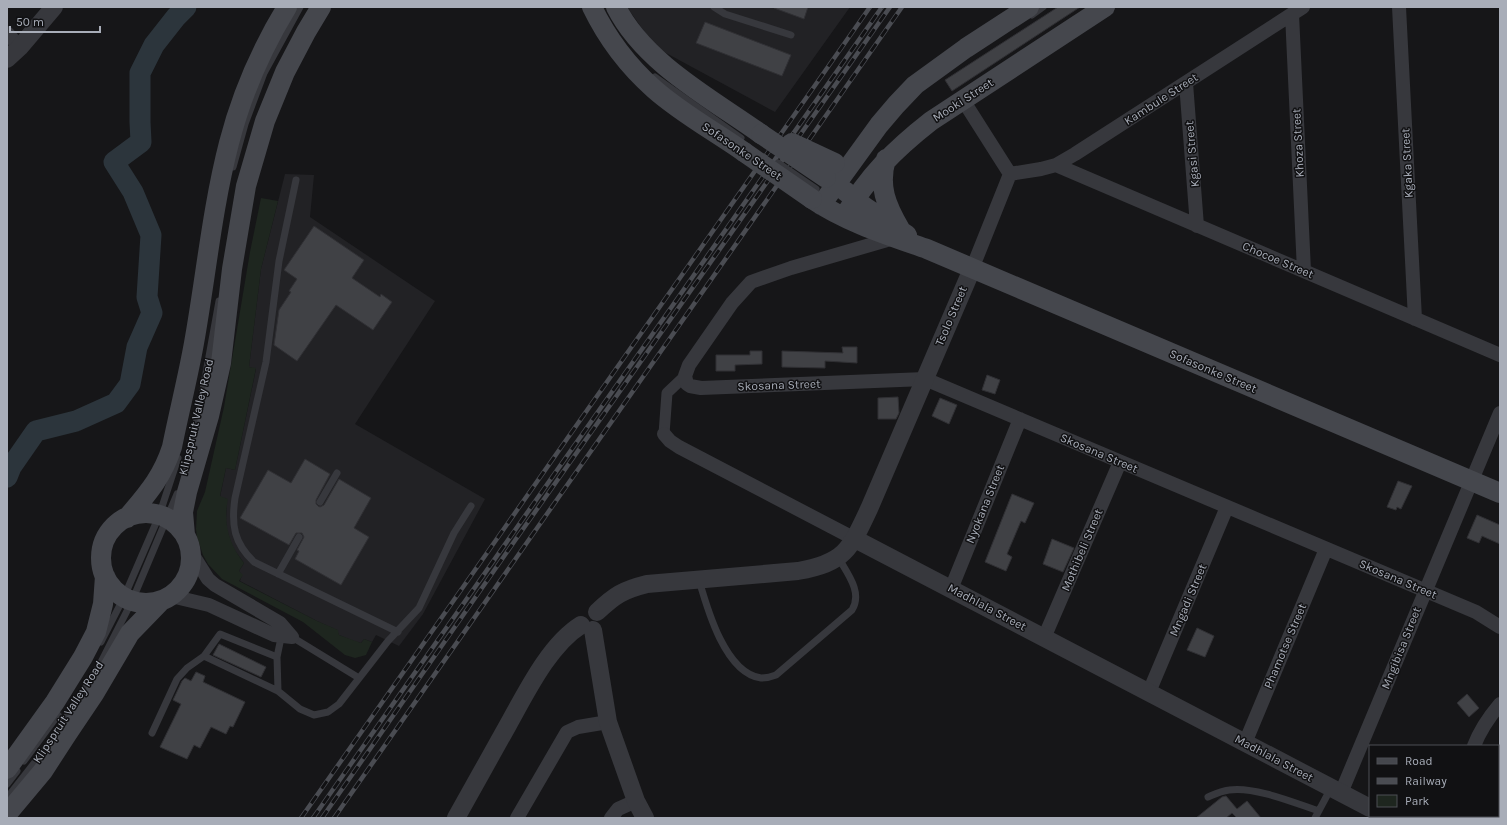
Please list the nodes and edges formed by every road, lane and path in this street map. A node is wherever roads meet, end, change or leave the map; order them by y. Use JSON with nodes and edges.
{"nodes":[{"id":1,"x":54,"y":7,"type":"edge"},
{"id":2,"x":287,"y":7,"type":"edge"},
{"id":3,"x":300,"y":7,"type":"edge"},
{"id":4,"x":321,"y":7,"type":"edge"},
{"id":5,"x":605,"y":7,"type":"edge"},
{"id":6,"x":714,"y":7,"type":"edge"},
{"id":7,"x":1029,"y":7,"type":"edge"},
{"id":8,"x":1043,"y":7,"type":"edge"},
{"id":9,"x":1091,"y":7,"type":"edge"},
{"id":10,"x":1105,"y":7,"type":"edge"},
{"id":11,"x":1399,"y":7,"type":"edge"},
{"id":12,"x":1298,"y":11,"type":"edge"},
{"id":13,"x":7,"y":33,"type":"edge"},
{"id":14,"x":791,"y":35,"type":"dead end"},
{"id":15,"x":994,"y":38,"type":"dead end"},
{"id":16,"x":13,"y":53,"type":"edge"},
{"id":17,"x":646,"y":59,"type":"dead end"},
{"id":18,"x":952,"y":68,"type":"dead end"},
{"id":19,"x":654,"y":71,"type":"dead end"},
{"id":20,"x":1186,"y":83,"type":"junction"},
{"id":21,"x":963,"y":100,"type":"junction"},
{"id":22,"x":925,"y":116,"type":"dead end"},
{"id":23,"x":756,"y":140,"type":"junction"},
{"id":24,"x":886,"y":159,"type":"junction"},
{"id":25,"x":774,"y":160,"type":"dead end"},
{"id":26,"x":1056,"y":165,"type":"junction"},
{"id":27,"x":232,"y":174,"type":"dead end"},
{"id":28,"x":242,"y":174,"type":"dead end"},
{"id":29,"x":1010,"y":174,"type":"junction"},
{"id":30,"x":296,"y":180,"type":"dead end"},
{"id":31,"x":836,"y":189,"type":"junction"},
{"id":32,"x":235,"y":204,"type":"dead end"},
{"id":33,"x":1197,"y":226,"type":"junction"},
{"id":34,"x":897,"y":234,"type":"junction"},
{"id":35,"x":972,"y":269,"type":"junction"},
{"id":36,"x":1304,"y":271,"type":"junction"},
{"id":37,"x":219,"y":297,"type":"dead end"},
{"id":38,"x":208,"y":303,"type":"dead end"},
{"id":39,"x":1415,"y":319,"type":"junction"},
{"id":40,"x":1500,"y":355,"type":"edge"},
{"id":41,"x":685,"y":376,"type":"junction"},
{"id":42,"x":925,"y":379,"type":"junction"},
{"id":43,"x":191,"y":395,"type":"dead end"},
{"id":44,"x":1500,"y":413,"type":"edge"},
{"id":45,"x":1020,"y":419,"type":"junction"},
{"id":46,"x":664,"y":434,"type":"joint"},
{"id":47,"x":181,"y":449,"type":"dead end"},
{"id":48,"x":189,"y":452,"type":"dead end"},
{"id":49,"x":1120,"y":462,"type":"junction"},
{"id":50,"x":337,"y":473,"type":"dead end"},
{"id":51,"x":1472,"y":481,"type":"junction"},
{"id":52,"x":179,"y":488,"type":"dead end"},
{"id":53,"x":1500,"y":493,"type":"edge"},
{"id":54,"x":320,"y":502,"type":"dead end"},
{"id":55,"x":471,"y":506,"type":"dead end"},
{"id":56,"x":1228,"y":507,"type":"junction"},
{"id":57,"x":163,"y":517,"type":"junction"},
{"id":58,"x":127,"y":518,"type":"junction"},
{"id":59,"x":300,"y":537,"type":"dead end"},
{"id":60,"x":855,"y":539,"type":"junction"},
{"id":61,"x":188,"y":544,"type":"junction"},
{"id":62,"x":1326,"y":549,"type":"junction"},
{"id":63,"x":838,"y":558,"type":"junction"},
{"id":64,"x":278,"y":574,"type":"junction"},
{"id":65,"x":105,"y":576,"type":"junction"},
{"id":66,"x":699,"y":580,"type":"junction"},
{"id":67,"x":951,"y":589,"type":"junction"},
{"id":68,"x":1425,"y":591,"type":"junction"},
{"id":69,"x":166,"y":598,"type":"junction"},
{"id":70,"x":128,"y":599,"type":"junction"},
{"id":71,"x":587,"y":627,"type":"junction"},
{"id":72,"x":1500,"y":627,"type":"edge"},
{"id":73,"x":398,"y":632,"type":"junction"},
{"id":74,"x":286,"y":633,"type":"junction"},
{"id":75,"x":1044,"y":638,"type":"junction"},
{"id":76,"x":98,"y":650,"type":"dead end"},
{"id":77,"x":204,"y":656,"type":"junction"},
{"id":78,"x":277,"y":657,"type":"junction"},
{"id":79,"x":359,"y":678,"type":"junction"},
{"id":80,"x":278,"y":691,"type":"junction"},
{"id":81,"x":1149,"y":692,"type":"junction"},
{"id":82,"x":1500,"y":704,"type":"edge"},
{"id":83,"x":60,"y":711,"type":"dead end"},
{"id":84,"x":608,"y":722,"type":"junction"},
{"id":85,"x":59,"y":728,"type":"dead end"},
{"id":86,"x":152,"y":733,"type":"dead end"},
{"id":87,"x":55,"y":735,"type":"dead end"},
{"id":88,"x":1245,"y":743,"type":"junction"},
{"id":89,"x":1474,"y":745,"type":"edge"},
{"id":90,"x":7,"y":769,"type":"edge"},
{"id":91,"x":7,"y":784,"type":"edge"},
{"id":92,"x":1336,"y":790,"type":"junction"},
{"id":93,"x":1208,"y":797,"type":"dead end"},
{"id":94,"x":7,"y":798,"type":"edge"},
{"id":95,"x":636,"y":801,"type":"junction"},
{"id":96,"x":1369,"y":807,"type":"edge"},
{"id":97,"x":1319,"y":811,"type":"junction"},
{"id":98,"x":7,"y":814,"type":"edge"},
{"id":99,"x":456,"y":818,"type":"edge"},
{"id":100,"x":517,"y":818,"type":"edge"},
{"id":101,"x":611,"y":818,"type":"edge"},
{"id":102,"x":644,"y":818,"type":"edge"},
{"id":103,"x":1315,"y":818,"type":"edge"}],
"edges":[{"from":1,"to":16,"type":"street"},
{"from":2,"to":58,"type":"main road","name":"Klipspruit Valley Road"},
{"from":3,"to":27,"type":"lane"},
{"from":4,"to":61,"type":"main road","name":"Klipspruit Valley Road"},
{"from":5,"to":17,"type":"lane"},
{"from":5,"to":23,"type":"main road","name":"Sofasonke Street"},
{"from":5,"to":23,"type":"main road","name":"Sofasonke Street"},
{"from":6,"to":14,"type":"lane"},
{"from":7,"to":31,"type":"main road"},
{"from":8,"to":15,"type":"lane"},
{"from":9,"to":22,"type":"lane","name":"Mooki Street"},
{"from":10,"to":21,"type":"main road","name":"Mooki Street"},
{"from":11,"to":39,"type":"street","name":"Kgaka Street"},
{"from":12,"to":20,"type":"street","name":"Kambule Street"},
{"from":12,"to":36,"type":"street","name":"Khoza Street"},
{"from":13,"to":16,"type":"street"},
{"from":18,"to":31,"type":"lane"},
{"from":19,"to":23,"type":"lane"},
{"from":20,"to":26,"type":"street","name":"Kambule Street"},
{"from":20,"to":33,"type":"street","name":"Kgasi Street"},
{"from":21,"to":24,"type":"main road","name":"Mooki Street"},
{"from":21,"to":29,"type":"street"},
{"from":23,"to":31,"type":"main road","name":"Sofasonke Street","bridge":true},
{"from":24,"to":31,"type":"main road","name":"Mooki Street"},
{"from":24,"to":34,"type":"main road"},
{"from":25,"to":31,"type":"lane","bridge":true},
{"from":26,"to":29,"type":"street","name":"Kambule Street"},
{"from":26,"to":33,"type":"street","name":"Chocoe Street"},
{"from":28,"to":32,"type":"lane"},
{"from":29,"to":35,"type":"street","name":"Tsolo Street"},
{"from":30,"to":64,"type":"lane"},
{"from":31,"to":34,"type":"main road","name":"Sofasonke Street"},
{"from":33,"to":36,"type":"street","name":"Chocoe Street"},
{"from":34,"to":35,"type":"main road","name":"Sofasonke Street"},
{"from":34,"to":41,"type":"street"},
{"from":35,"to":42,"type":"street","name":"Tsolo Street"},
{"from":35,"to":51,"type":"main road","name":"Sofasonke Street"},
{"from":36,"to":39,"type":"street","name":"Chocoe Street"},
{"from":37,"to":48,"type":"lane","name":"Klipspruit Valley Road"},
{"from":38,"to":43,"type":"lane","name":"Klipspruit Valley Road"},
{"from":39,"to":40,"type":"street","name":"Chocoe Street"},
{"from":41,"to":42,"type":"street","name":"Skosana Street"},
{"from":41,"to":46,"type":"street","name":"Madhlala Street"},
{"from":42,"to":45,"type":"street","name":"Skosana Street"},
{"from":42,"to":60,"type":"street","name":"Tsolo Street"},
{"from":44,"to":51,"type":"street","name":"Mngibisa Street"},
{"from":45,"to":49,"type":"street","name":"Skosana Street"},
{"from":45,"to":67,"type":"street","name":"Nyokana Street"},
{"from":46,"to":60,"type":"street","name":"Madhlala Street"},
{"from":47,"to":57,"type":"lane","name":"Klipspruit Valley Road"},
{"from":49,"to":56,"type":"street","name":"Skosana Street"},
{"from":49,"to":75,"type":"street","name":"Mothibeli Street"},
{"from":50,"to":54,"type":"lane"},
{"from":51,"to":53,"type":"main road","name":"Sofasonke Street"},
{"from":51,"to":68,"type":"street","name":"Mngibisa Street"},
{"from":52,"to":57,"type":"lane","name":"Klipspruit Valley Road"},
{"from":55,"to":73,"type":"lane"},
{"from":56,"to":62,"type":"street","name":"Skosana Street"},
{"from":56,"to":81,"type":"street","name":"Mngadi Street"},
{"from":57,"to":58,"type":"main road"},
{"from":57,"to":61,"type":"main road"},
{"from":57,"to":70,"type":"lane","name":"Klipspruit Valley Road"},
{"from":58,"to":65,"type":"main road","name":"Klipspruit Valley Road"},
{"from":59,"to":64,"type":"lane"},
{"from":60,"to":63,"type":"street","name":"Tsolo Street"},
{"from":60,"to":67,"type":"street","name":"Madhlala Street"},
{"from":61,"to":69,"type":"main road","name":"Klipspruit Valley Road"},
{"from":61,"to":74,"type":"street"},
{"from":62,"to":68,"type":"street","name":"Skosana Street"},
{"from":62,"to":88,"type":"street","name":"Phamotse Street"},
{"from":63,"to":66,"type":"street"},
{"from":63,"to":66,"type":"lane"},
{"from":64,"to":73,"type":"lane"},
{"from":65,"to":70,"type":"main road"},
{"from":65,"to":90,"type":"main road","name":"Klipspruit Valley Road"},
{"from":66,"to":71,"type":"street"},
{"from":67,"to":75,"type":"street","name":"Madhlala Street"},
{"from":68,"to":72,"type":"street","name":"Skosana Street"},
{"from":68,"to":92,"type":"street","name":"Mngibisa Street"},
{"from":69,"to":70,"type":"main road"},
{"from":69,"to":74,"type":"street"},
{"from":69,"to":98,"type":"main road","name":"Klipspruit Valley Road"},
{"from":70,"to":76,"type":"lane","name":"Klipspruit Valley Road"},
{"from":70,"to":85,"type":"lane","name":"Klipspruit Valley Road"},
{"from":71,"to":84,"type":"street"},
{"from":71,"to":99,"type":"street"},
{"from":73,"to":79,"type":"lane"},
{"from":74,"to":78,"type":"lane"},
{"from":74,"to":79,"type":"lane"},
{"from":75,"to":81,"type":"street","name":"Madhlala Street"},
{"from":77,"to":78,"type":"lane"},
{"from":77,"to":80,"type":"lane"},
{"from":77,"to":86,"type":"lane"},
{"from":78,"to":80,"type":"lane"},
{"from":79,"to":80,"type":"lane"},
{"from":81,"to":88,"type":"street","name":"Madhlala Street"},
{"from":82,"to":89,"type":"street"},
{"from":83,"to":91,"type":"lane","name":"Klipspruit Valley Road"},
{"from":84,"to":95,"type":"street"},
{"from":84,"to":100,"type":"street"},
{"from":87,"to":94,"type":"lane","name":"Klipspruit Valley Road"},
{"from":88,"to":92,"type":"street","name":"Madhlala Street"},
{"from":92,"to":96,"type":"street","name":"Madhlala Street"},
{"from":92,"to":97,"type":"lane"},
{"from":93,"to":97,"type":"lane"},
{"from":95,"to":101,"type":"street"},
{"from":95,"to":102,"type":"street"},
{"from":97,"to":103,"type":"lane"}]}
